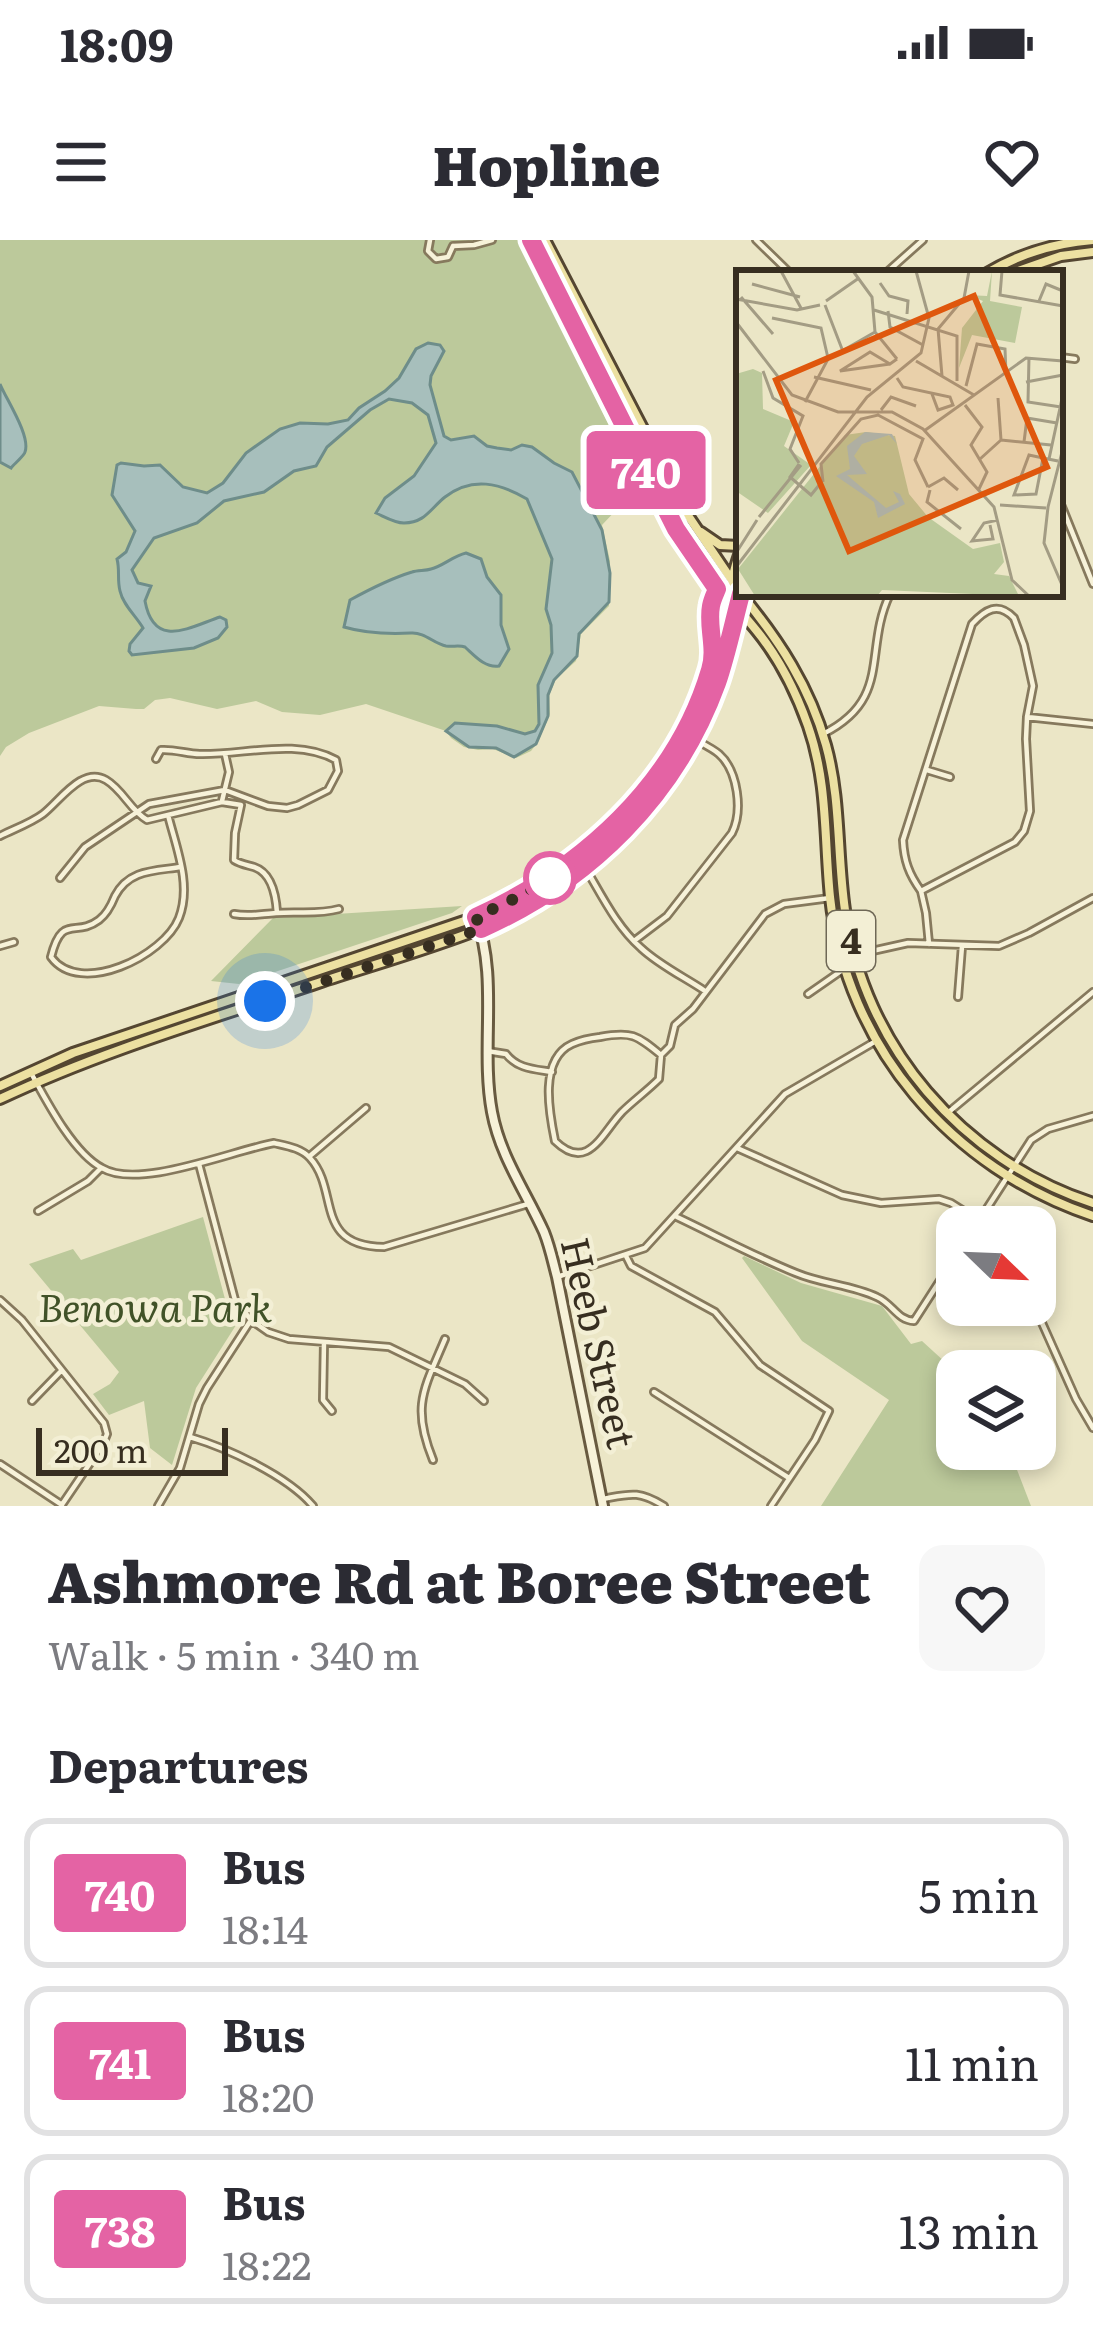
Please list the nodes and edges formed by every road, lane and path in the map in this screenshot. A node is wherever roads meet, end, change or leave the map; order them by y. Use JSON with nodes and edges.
{"nodes":[{"id":1,"x":430,"y":240,"type":"edge"},
{"id":2,"x":545,"y":240,"type":"edge"},
{"id":3,"x":756,"y":240,"type":"edge"},
{"id":4,"x":923,"y":240,"type":"edge"},
{"id":5,"x":1093,"y":240,"type":"edge"},
{"id":6,"x":489,"y":241,"type":"edge"},
{"id":7,"x":531,"y":241,"type":"edge"},
{"id":8,"x":452,"y":243,"type":"edge"},
{"id":9,"x":1093,"y":252,"type":"edge"},
{"id":10,"x":787,"y":270,"type":"edge"},
{"id":11,"x":889,"y":270,"type":"edge"},
{"id":12,"x":993,"y":270,"type":"edge"},
{"id":13,"x":1020,"y":270,"type":"edge"},
{"id":14,"x":1063,"y":357,"type":"edge"},
{"id":15,"x":1076,"y":358,"type":"dead end"},
{"id":16,"x":1063,"y":509,"type":"edge"},
{"id":17,"x":695,"y":527,"type":"junction"},
{"id":18,"x":736,"y":549,"type":"edge"},
{"id":19,"x":736,"y":561,"type":"edge"},
{"id":20,"x":1091,"y":572,"type":"edge"},
{"id":21,"x":731,"y":580,"type":"junction"},
{"id":22,"x":1093,"y":584,"type":"edge"},
{"id":23,"x":736,"y":587,"type":"edge"},
{"id":24,"x":717,"y":589,"type":"junction"},
{"id":25,"x":739,"y":597,"type":"edge"},
{"id":26,"x":743,"y":597,"type":"edge"},
{"id":27,"x":888,"y":597,"type":"edge"},
{"id":28,"x":727,"y":600,"type":"junction"},
{"id":29,"x":737,"y":610,"type":"junction"},
{"id":30,"x":712,"y":664,"type":"junction"},
{"id":31,"x":1027,"y":716,"type":"junction"},
{"id":32,"x":1093,"y":724,"type":"edge"},
{"id":33,"x":823,"y":734,"type":"junction"},
{"id":34,"x":692,"y":738,"type":"junction"},
{"id":35,"x":225,"y":754,"type":"junction"},
{"id":36,"x":156,"y":759,"type":"dead end"},
{"id":37,"x":926,"y":770,"type":"junction"},
{"id":38,"x":950,"y":778,"type":"dead end"},
{"id":39,"x":225,"y":790,"type":"junction"},
{"id":40,"x":222,"y":802,"type":"junction"},
{"id":41,"x":135,"y":812,"type":"junction"},
{"id":42,"x":168,"y":814,"type":"junction"},
{"id":43,"x":0,"y":836,"type":"edge"},
{"id":44,"x":181,"y":867,"type":"junction"},
{"id":45,"x":585,"y":867,"type":"junction"},
{"id":46,"x":60,"y":878,"type":"dead end"},
{"id":47,"x":921,"y":891,"type":"junction"},
{"id":48,"x":830,"y":898,"type":"junction"},
{"id":49,"x":1093,"y":898,"type":"edge"},
{"id":50,"x":339,"y":908,"type":"dead end"},
{"id":51,"x":277,"y":913,"type":"junction"},
{"id":52,"x":234,"y":914,"type":"dead end"},
{"id":53,"x":476,"y":917,"type":"junction"},
{"id":54,"x":481,"y":929,"type":"junction"},
{"id":55,"x":14,"y":941,"type":"dead end"},
{"id":56,"x":634,"y":941,"type":"junction"},
{"id":57,"x":929,"y":944,"type":"junction"},
{"id":58,"x":0,"y":946,"type":"edge"},
{"id":59,"x":962,"y":946,"type":"junction"},
{"id":60,"x":854,"y":955,"type":"junction"},
{"id":61,"x":844,"y":969,"type":"junction"},
{"id":62,"x":705,"y":991,"type":"junction"},
{"id":63,"x":1093,"y":992,"type":"edge"},
{"id":64,"x":808,"y":994,"type":"dead end"},
{"id":65,"x":958,"y":997,"type":"dead end"},
{"id":66,"x":876,"y":1041,"type":"junction"},
{"id":67,"x":487,"y":1051,"type":"junction"},
{"id":68,"x":661,"y":1055,"type":"junction"},
{"id":69,"x":30,"y":1071,"type":"junction"},
{"id":70,"x":552,"y":1072,"type":"junction"},
{"id":71,"x":36,"y":1082,"type":"junction"},
{"id":72,"x":0,"y":1086,"type":"edge"},
{"id":73,"x":0,"y":1100,"type":"edge"},
{"id":74,"x":366,"y":1108,"type":"dead end"},
{"id":75,"x":946,"y":1114,"type":"junction"},
{"id":76,"x":1093,"y":1116,"type":"edge"},
{"id":77,"x":736,"y":1148,"type":"junction"},
{"id":78,"x":309,"y":1156,"type":"junction"},
{"id":79,"x":199,"y":1162,"type":"junction"},
{"id":80,"x":1013,"y":1166,"type":"junction"},
{"id":81,"x":100,"y":1168,"type":"junction"},
{"id":82,"x":1006,"y":1177,"type":"junction"},
{"id":83,"x":1093,"y":1203,"type":"edge"},
{"id":84,"x":530,"y":1204,"type":"junction"},
{"id":85,"x":955,"y":1206,"type":"edge"},
{"id":86,"x":988,"y":1206,"type":"edge"},
{"id":87,"x":38,"y":1211,"type":"dead end"},
{"id":88,"x":675,"y":1216,"type":"junction"},
{"id":89,"x":1093,"y":1216,"type":"edge"},
{"id":90,"x":626,"y":1256,"type":"junction"},
{"id":91,"x":557,"y":1277,"type":"junction"},
{"id":92,"x":936,"y":1287,"type":"edge"},
{"id":93,"x":0,"y":1300,"type":"edge"},
{"id":94,"x":251,"y":1321,"type":"junction"},
{"id":95,"x":1043,"y":1326,"type":"edge"},
{"id":96,"x":445,"y":1339,"type":"dead end"},
{"id":97,"x":324,"y":1342,"type":"junction"},
{"id":98,"x":433,"y":1368,"type":"junction"},
{"id":99,"x":62,"y":1370,"type":"junction"},
{"id":100,"x":654,"y":1392,"type":"dead end"},
{"id":101,"x":32,"y":1401,"type":"dead end"},
{"id":102,"x":484,"y":1401,"type":"dead end"},
{"id":103,"x":332,"y":1412,"type":"dead end"},
{"id":104,"x":1093,"y":1428,"type":"edge"},
{"id":105,"x":190,"y":1437,"type":"junction"},
{"id":106,"x":433,"y":1460,"type":"dead end"},
{"id":107,"x":0,"y":1464,"type":"edge"},
{"id":108,"x":789,"y":1478,"type":"junction"},
{"id":109,"x":602,"y":1503,"type":"edge"},
{"id":110,"x":62,"y":1506,"type":"edge"},
{"id":111,"x":159,"y":1506,"type":"edge"},
{"id":112,"x":313,"y":1506,"type":"edge"},
{"id":113,"x":664,"y":1506,"type":"edge"},
{"id":114,"x":771,"y":1506,"type":"edge"}],
"edges":[{"from":1,"to":8,"type":"street"},
{"from":2,"to":17,"type":"main road","number":"4"},
{"from":3,"to":10,"type":"street"},
{"from":4,"to":11,"type":"street"},
{"from":5,"to":12,"type":"main road"},
{"from":6,"to":8,"type":"street"},
{"from":7,"to":24,"type":"main road","number":"4"},
{"from":9,"to":13,"type":"main road"},
{"from":14,"to":15,"type":"street"},
{"from":16,"to":20,"type":"street"},
{"from":17,"to":18,"type":"main road"},
{"from":17,"to":21,"type":"main road","number":"4"},
{"from":19,"to":21,"type":"main road"},
{"from":20,"to":22,"type":"street"},
{"from":21,"to":23,"type":"main road","number":"4"},
{"from":21,"to":28,"type":"main road"},
{"from":24,"to":28,"type":"main road","number":"4"},
{"from":24,"to":30,"type":"main road"},
{"from":25,"to":29,"type":"main road"},
{"from":26,"to":33,"type":"main road","number":"4"},
{"from":27,"to":33,"type":"street"},
{"from":28,"to":29,"type":"main road","number":"4"},
{"from":28,"to":30,"type":"main road"},
{"from":29,"to":34,"type":"main road"},
{"from":29,"to":48,"type":"main road","number":"4"},
{"from":30,"to":53,"type":"main road"},
{"from":31,"to":32,"type":"street"},
{"from":31,"to":37,"type":"street"},
{"from":31,"to":47,"type":"street"},
{"from":33,"to":60,"type":"main road","number":"4"},
{"from":34,"to":45,"type":"main road"},
{"from":34,"to":56,"type":"street"},
{"from":35,"to":36,"type":"street"},
{"from":35,"to":39,"type":"street"},
{"from":35,"to":39,"type":"street"},
{"from":37,"to":38,"type":"street"},
{"from":37,"to":47,"type":"street"},
{"from":39,"to":40,"type":"street"},
{"from":39,"to":41,"type":"street"},
{"from":40,"to":42,"type":"street"},
{"from":40,"to":51,"type":"street"},
{"from":41,"to":42,"type":"street"},
{"from":41,"to":43,"type":"street"},
{"from":41,"to":46,"type":"street"},
{"from":42,"to":44,"type":"street"},
{"from":44,"to":44,"type":"street"},
{"from":45,"to":54,"type":"main road"},
{"from":45,"to":56,"type":"street"},
{"from":47,"to":57,"type":"street"},
{"from":48,"to":61,"type":"main road","number":"4"},
{"from":48,"to":62,"type":"street"},
{"from":49,"to":59,"type":"street"},
{"from":50,"to":51,"type":"street"},
{"from":51,"to":52,"type":"street"},
{"from":53,"to":54,"type":"street","name":"Heeb Street"},
{"from":53,"to":69,"type":"main road"},
{"from":54,"to":67,"type":"street","name":"Heeb Street"},
{"from":54,"to":71,"type":"main road"},
{"from":55,"to":58,"type":"street"},
{"from":56,"to":62,"type":"street"},
{"from":57,"to":59,"type":"street"},
{"from":57,"to":60,"type":"street"},
{"from":59,"to":65,"type":"street"},
{"from":60,"to":75,"type":"main road","number":"4"},
{"from":61,"to":64,"type":"street"},
{"from":61,"to":66,"type":"main road","number":"4"},
{"from":62,"to":68,"type":"street"},
{"from":63,"to":75,"type":"street"},
{"from":66,"to":77,"type":"street"},
{"from":66,"to":82,"type":"main road","number":"4"},
{"from":67,"to":70,"type":"street"},
{"from":67,"to":84,"type":"street","name":"Heeb Street"},
{"from":68,"to":70,"type":"street"},
{"from":68,"to":70,"type":"street"},
{"from":69,"to":71,"type":"street"},
{"from":69,"to":72,"type":"main road"},
{"from":71,"to":73,"type":"main road"},
{"from":71,"to":81,"type":"street"},
{"from":74,"to":78,"type":"street"},
{"from":75,"to":80,"type":"main road","number":"4"},
{"from":76,"to":80,"type":"street"},
{"from":77,"to":85,"type":"street"},
{"from":77,"to":88,"type":"street"},
{"from":78,"to":79,"type":"street"},
{"from":78,"to":84,"type":"street"},
{"from":79,"to":81,"type":"street"},
{"from":79,"to":94,"type":"street"},
{"from":80,"to":82,"type":"street"},
{"from":80,"to":83,"type":"main road","number":"4"},
{"from":81,"to":87,"type":"street"},
{"from":82,"to":86,"type":"street"},
{"from":82,"to":89,"type":"main road","number":"4"},
{"from":84,"to":91,"type":"street","name":"Heeb Street"},
{"from":88,"to":90,"type":"street"},
{"from":88,"to":92,"type":"street"},
{"from":90,"to":91,"type":"street"},
{"from":90,"to":108,"type":"street"},
{"from":91,"to":109,"type":"street","name":"Heeb Street"},
{"from":93,"to":99,"type":"street"},
{"from":94,"to":97,"type":"street"},
{"from":94,"to":105,"type":"street"},
{"from":95,"to":104,"type":"street"},
{"from":96,"to":98,"type":"street"},
{"from":97,"to":98,"type":"street"},
{"from":97,"to":103,"type":"street"},
{"from":98,"to":102,"type":"street"},
{"from":98,"to":106,"type":"street"},
{"from":99,"to":101,"type":"street"},
{"from":99,"to":110,"type":"street"},
{"from":100,"to":108,"type":"street"},
{"from":105,"to":111,"type":"street"},
{"from":105,"to":112,"type":"street"},
{"from":107,"to":110,"type":"street"},
{"from":108,"to":114,"type":"street"},
{"from":109,"to":113,"type":"street"}]}
